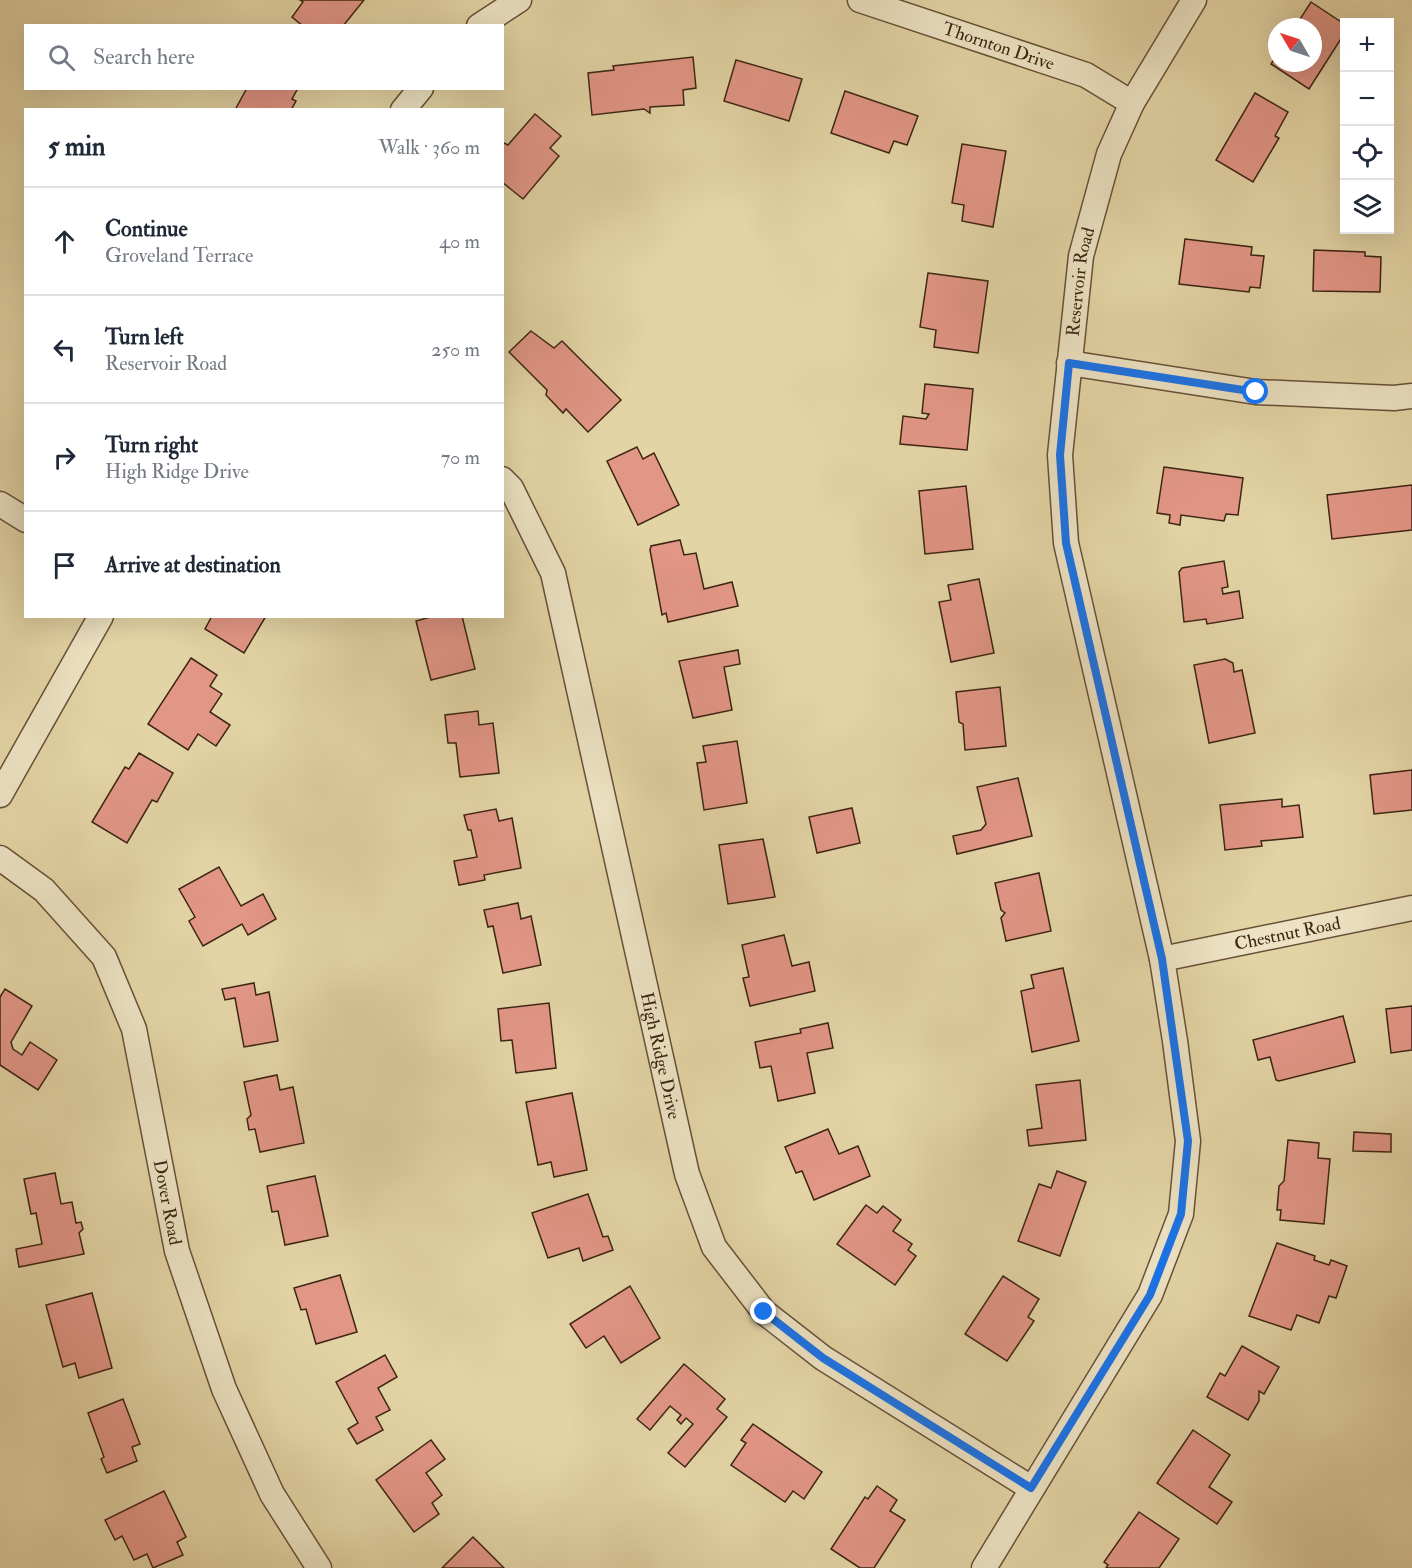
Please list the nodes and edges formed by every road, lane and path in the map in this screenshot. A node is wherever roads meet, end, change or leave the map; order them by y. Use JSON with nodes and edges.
{"nodes":[{"id":1,"x":519,"y":0,"type":"edge"},
{"id":2,"x":860,"y":0,"type":"edge"},
{"id":3,"x":1194,"y":0,"type":"edge"},
{"id":4,"x":482,"y":24,"type":"edge"},
{"id":5,"x":420,"y":90,"type":"edge"},
{"id":6,"x":1132,"y":103,"type":"junction"},
{"id":7,"x":405,"y":108,"type":"edge"},
{"id":8,"x":1069,"y":363,"type":"junction"},
{"id":9,"x":1412,"y":396,"type":"edge"},
{"id":10,"x":504,"y":481,"type":"edge"},
{"id":11,"x":0,"y":504,"type":"edge"},
{"id":12,"x":24,"y":519,"type":"edge"},
{"id":13,"x":100,"y":618,"type":"edge"},
{"id":14,"x":0,"y":795,"type":"edge"},
{"id":15,"x":0,"y":858,"type":"edge"},
{"id":16,"x":1412,"y":908,"type":"edge"},
{"id":17,"x":1162,"y":959,"type":"junction"},
{"id":18,"x":1031,"y":1488,"type":"junction"},
{"id":19,"x":320,"y":1568,"type":"edge"},
{"id":20,"x":984,"y":1568,"type":"edge"}],
"edges":[{"from":1,"to":4,"type":"street"},
{"from":2,"to":6,"type":"street","name":"Thornton Drive"},
{"from":3,"to":6,"type":"street","name":"Reservoir Road"},
{"from":5,"to":7,"type":"street"},
{"from":6,"to":8,"type":"street","name":"Reservoir Road"},
{"from":8,"to":9,"type":"street"},
{"from":8,"to":17,"type":"street","name":"Reservoir Road"},
{"from":10,"to":18,"type":"street","name":"High Ridge Drive"},
{"from":11,"to":12,"type":"street"},
{"from":13,"to":14,"type":"street"},
{"from":15,"to":19,"type":"street","name":"Dover Road"},
{"from":16,"to":17,"type":"street","name":"Chestnut Road"},
{"from":17,"to":18,"type":"street","name":"Reservoir Road"},
{"from":18,"to":20,"type":"street","name":"Reservoir Road"}]}
